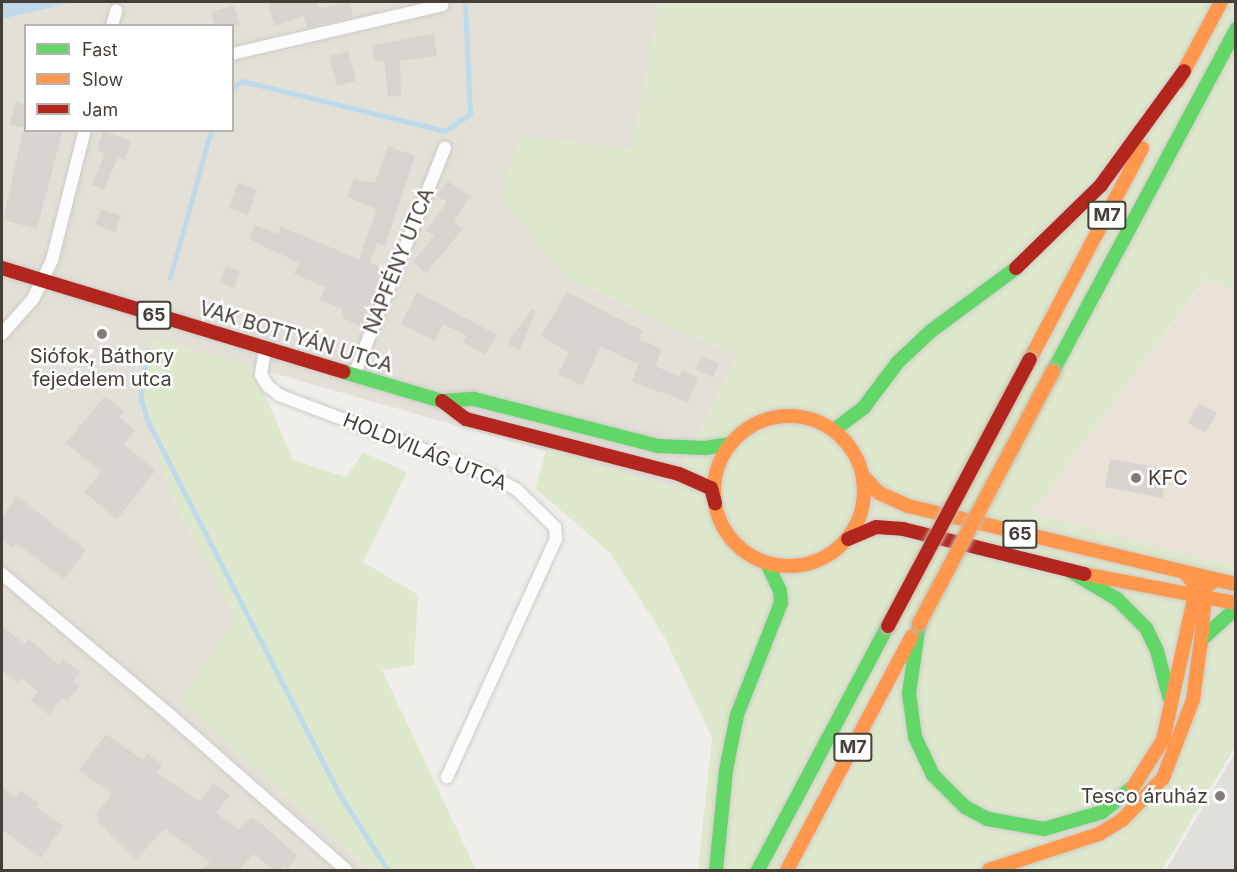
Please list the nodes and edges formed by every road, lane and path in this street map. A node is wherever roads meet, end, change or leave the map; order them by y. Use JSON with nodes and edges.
{"nodes":[{"id":1,"x":1221,"y":2,"type":"edge"},
{"id":2,"x":442,"y":5,"type":"dead end"},
{"id":3,"x":116,"y":12,"type":"dead end"},
{"id":4,"x":113,"y":24,"type":"edge"},
{"id":5,"x":1236,"y":29,"type":"edge"},
{"id":6,"x":234,"y":54,"type":"edge"},
{"id":7,"x":1184,"y":70,"type":"junction"},
{"id":8,"x":84,"y":132,"type":"edge"},
{"id":9,"x":445,"y":148,"type":"dead end"},
{"id":10,"x":2,"y":268,"type":"edge"},
{"id":11,"x":42,"y":280,"type":"junction"},
{"id":12,"x":2,"y":334,"type":"edge"},
{"id":13,"x":266,"y":349,"type":"junction"},
{"id":14,"x":354,"y":375,"type":"junction"},
{"id":15,"x":442,"y":401,"type":"junction"},
{"id":16,"x":834,"y":430,"type":"junction"},
{"id":17,"x":730,"y":444,"type":"junction"},
{"id":18,"x":864,"y":477,"type":"junction"},
{"id":19,"x":715,"y":503,"type":"junction"},
{"id":20,"x":848,"y":538,"type":"junction"},
{"id":21,"x":767,"y":563,"type":"junction"},
{"id":22,"x":1070,"y":571,"type":"junction"},
{"id":23,"x":1184,"y":572,"type":"junction"},
{"id":24,"x":2,"y":574,"type":"edge"},
{"id":25,"x":1216,"y":579,"type":"junction"},
{"id":26,"x":1236,"y":584,"type":"edge"},
{"id":27,"x":1200,"y":594,"type":"junction"},
{"id":28,"x":1236,"y":603,"type":"edge"},
{"id":29,"x":1236,"y":608,"type":"edge"},
{"id":30,"x":919,"y":624,"type":"junction"},
{"id":31,"x":1201,"y":640,"type":"junction"},
{"id":32,"x":1170,"y":700,"type":"junction"},
{"id":33,"x":447,"y":777,"type":"dead end"},
{"id":34,"x":346,"y":870,"type":"edge"},
{"id":35,"x":716,"y":870,"type":"edge"},
{"id":36,"x":758,"y":870,"type":"edge"},
{"id":37,"x":787,"y":870,"type":"edge"},
{"id":38,"x":988,"y":870,"type":"edge"}],
"edges":[{"from":1,"to":7,"type":"main road","number":"M7"},
{"from":2,"to":6,"type":"street"},
{"from":3,"to":4,"type":"street"},
{"from":5,"to":30,"type":"main road","number":"M7","bridge":true},
{"from":7,"to":16,"type":"main road"},
{"from":7,"to":36,"type":"main road","number":"M7","bridge":true},
{"from":8,"to":11,"type":"street"},
{"from":9,"to":14,"type":"street","name":"NAPFÉNY UTCA"},
{"from":10,"to":11,"type":"main road","name":"VAK BOTTYÁN UTCA","number":"65"},
{"from":11,"to":12,"type":"street"},
{"from":11,"to":13,"type":"main road","name":"VAK BOTTYÁN UTCA","number":"65"},
{"from":13,"to":14,"type":"main road","name":"VAK BOTTYÁN UTCA","number":"65"},
{"from":13,"to":33,"type":"street","name":"HOLDVILÁG UTCA"},
{"from":14,"to":15,"type":"main road","name":"VAK BOTTYÁN UTCA","number":"65"},
{"from":15,"to":17,"type":"main road","name":"VAK BOTTYÁN UTCA","number":"65"},
{"from":15,"to":19,"type":"main road","name":"VAK BOTTYÁN UTCA","number":"65"},
{"from":16,"to":17,"type":"main road","number":"65"},
{"from":16,"to":18,"type":"main road","number":"65"},
{"from":17,"to":19,"type":"main road"},
{"from":18,"to":20,"type":"main road","number":"65"},
{"from":18,"to":23,"type":"main road","number":"65"},
{"from":19,"to":21,"type":"main road","number":"65"},
{"from":20,"to":21,"type":"main road","number":"65"},
{"from":20,"to":22,"type":"main road","number":"65"},
{"from":21,"to":35,"type":"main road"},
{"from":22,"to":27,"type":"main road","number":"65"},
{"from":22,"to":32,"type":"main road"},
{"from":23,"to":25,"type":"main road","number":"65"},
{"from":23,"to":27,"type":"main road"},
{"from":24,"to":34,"type":"street"},
{"from":25,"to":26,"type":"main road","number":"65"},
{"from":25,"to":27,"type":"main road"},
{"from":27,"to":28,"type":"main road","number":"65"},
{"from":27,"to":31,"type":"main road"},
{"from":27,"to":32,"type":"main road"},
{"from":29,"to":31,"type":"main road"},
{"from":30,"to":32,"type":"main road"},
{"from":30,"to":37,"type":"main road","number":"M7"},
{"from":31,"to":38,"type":"main road"}]}
